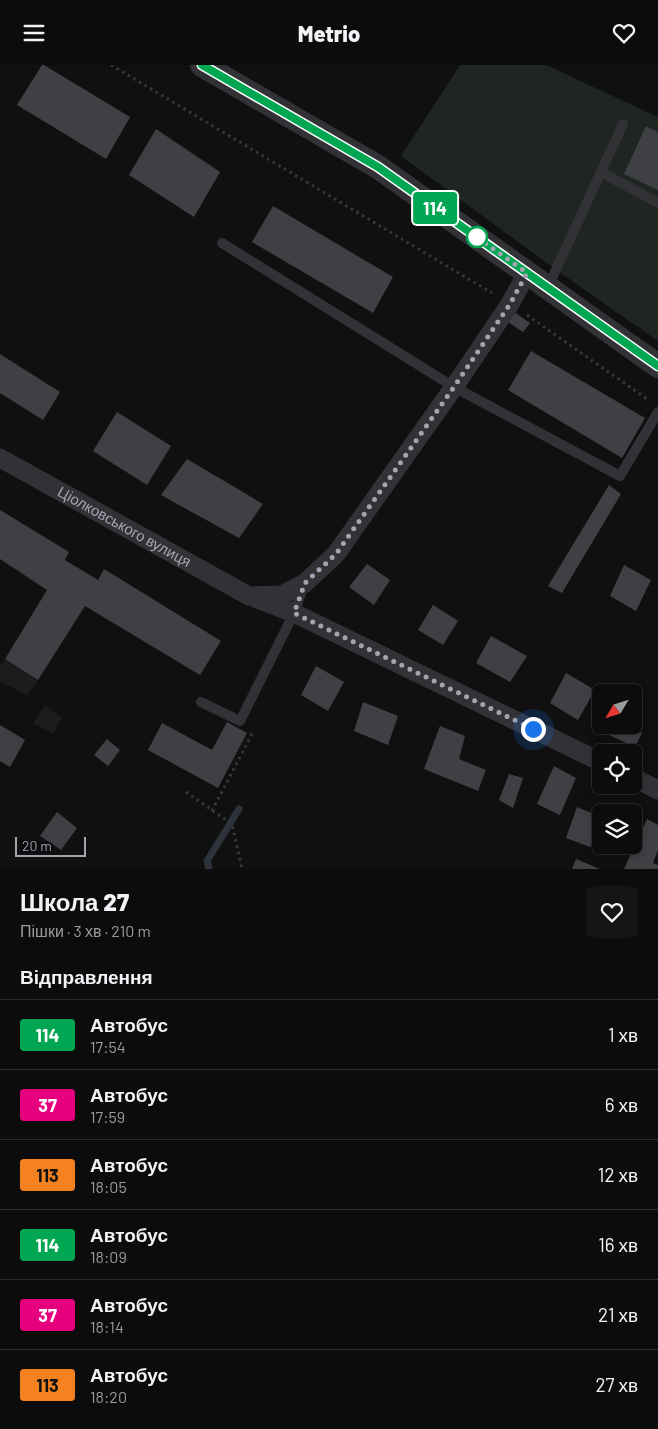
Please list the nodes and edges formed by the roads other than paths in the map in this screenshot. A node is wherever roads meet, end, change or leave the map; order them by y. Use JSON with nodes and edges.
{"nodes":[{"id":1,"x":202,"y":65,"type":"edge"},
{"id":2,"x":624,"y":124,"type":"dead end"},
{"id":3,"x":601,"y":172,"type":"junction"},
{"id":4,"x":658,"y":203,"type":"edge"},
{"id":5,"x":222,"y":243,"type":"dead end"},
{"id":6,"x":527,"y":273,"type":"junction"},
{"id":7,"x":548,"y":287,"type":"junction"},
{"id":8,"x":658,"y":366,"type":"edge"},
{"id":9,"x":454,"y":387,"type":"junction"},
{"id":10,"x":658,"y":412,"type":"edge"},
{"id":11,"x":0,"y":458,"type":"edge"},
{"id":12,"x":305,"y":583,"type":"junction"},
{"id":13,"x":249,"y":596,"type":"junction"},
{"id":14,"x":294,"y":613,"type":"junction"},
{"id":15,"x":201,"y":703,"type":"dead end"},
{"id":16,"x":592,"y":758,"type":"edge"},
{"id":17,"x":642,"y":782,"type":"edge"},
{"id":18,"x":658,"y":790,"type":"edge"}],
"edges":[{"from":1,"to":6,"type":"street"},
{"from":2,"to":3,"type":"lane"},
{"from":3,"to":4,"type":"lane"},
{"from":3,"to":7,"type":"lane"},
{"from":5,"to":9,"type":"lane"},
{"from":6,"to":7,"type":"street"},
{"from":6,"to":9,"type":"street"},
{"from":7,"to":8,"type":"street"},
{"from":9,"to":10,"type":"lane"},
{"from":9,"to":12,"type":"street"},
{"from":11,"to":13,"type":"street","name":"Ціолковського вулиця"},
{"from":12,"to":13,"type":"street"},
{"from":12,"to":14,"type":"lane"},
{"from":13,"to":14,"type":"street","name":"Ціолковського вулиця"},
{"from":14,"to":15,"type":"lane"},
{"from":14,"to":16,"type":"street","name":"Ціолковського вулиця"},
{"from":17,"to":18,"type":"street"}]}
